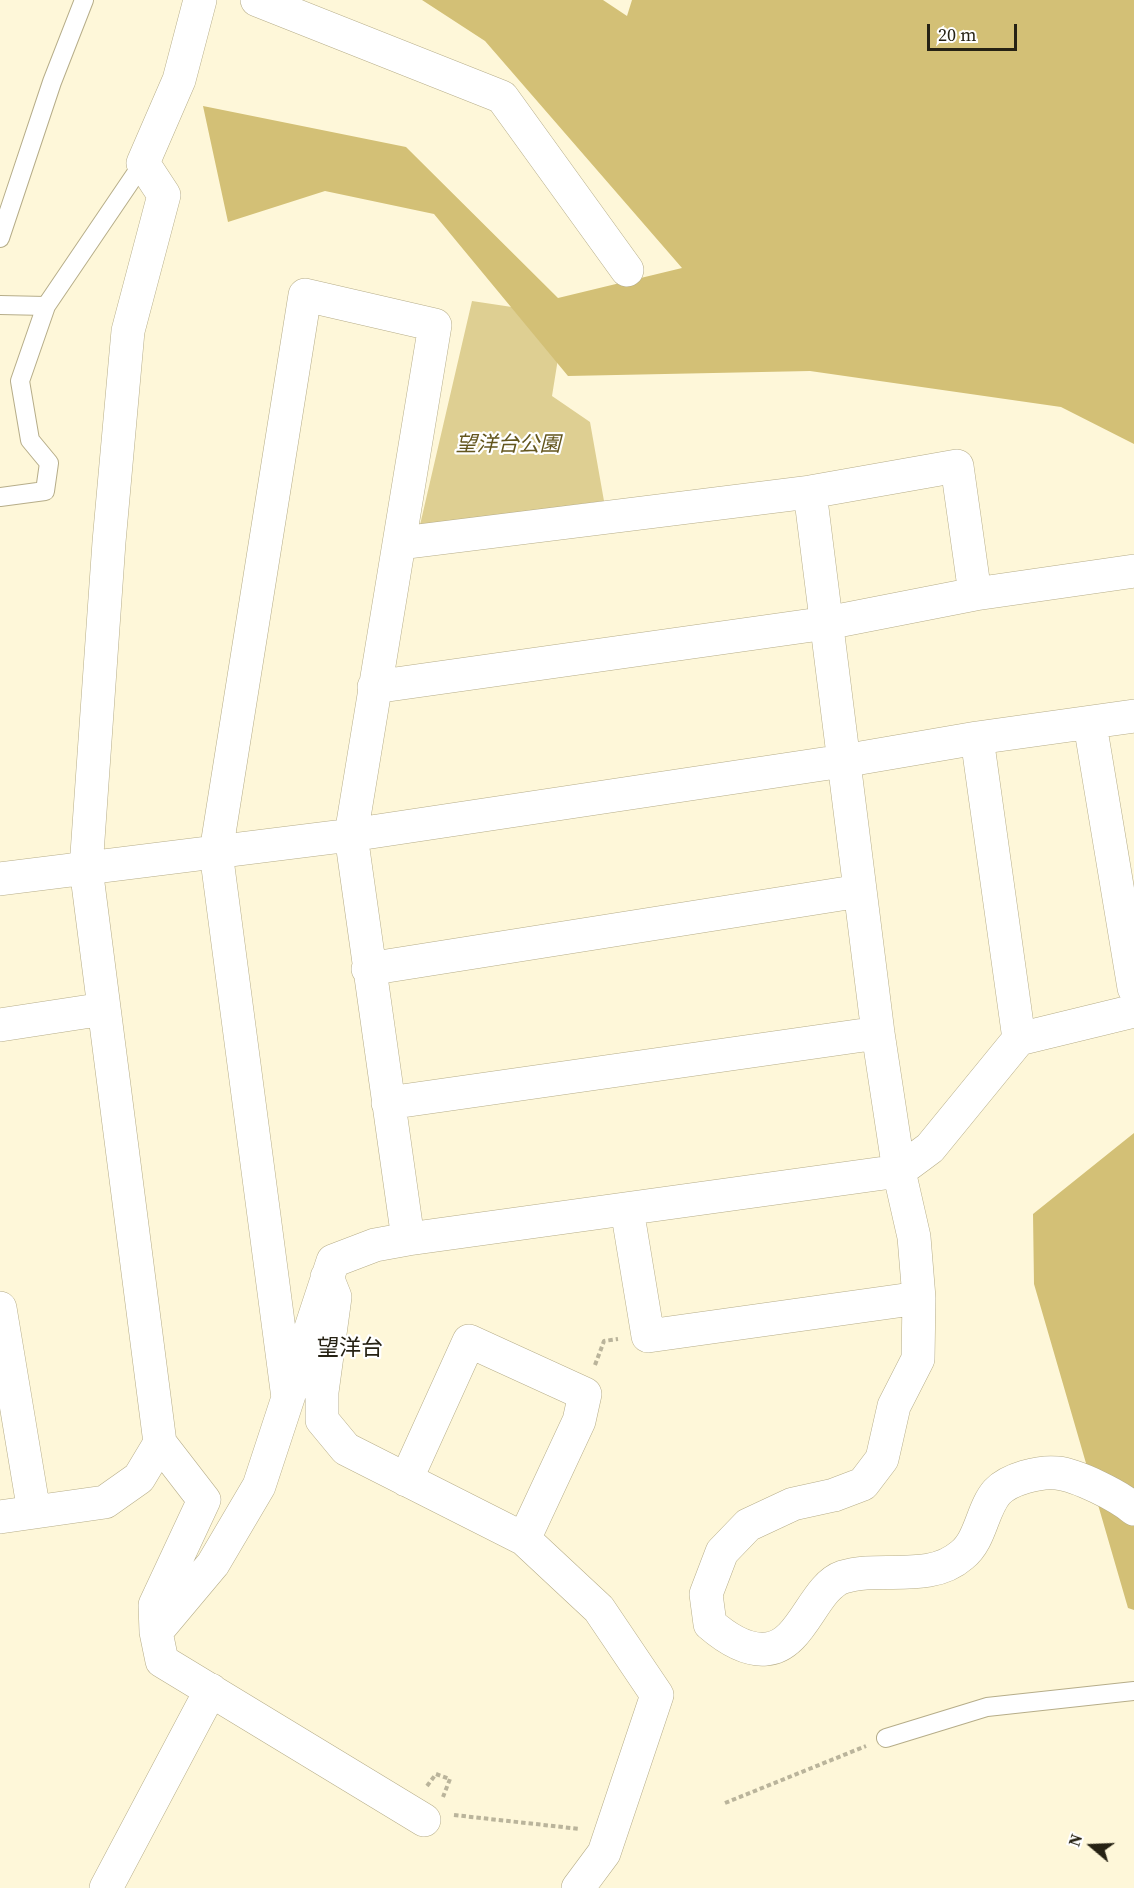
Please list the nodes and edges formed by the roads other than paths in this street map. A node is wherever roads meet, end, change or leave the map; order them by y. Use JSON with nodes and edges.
{"nodes":[{"id":1,"x":84,"y":0,"type":"edge"},
{"id":2,"x":200,"y":0,"type":"edge"},
{"id":3,"x":257,"y":0,"type":"edge"},
{"id":4,"x":143,"y":163,"type":"junction"},
{"id":5,"x":0,"y":238,"type":"edge"},
{"id":6,"x":627,"y":270,"type":"dead end"},
{"id":7,"x":0,"y":305,"type":"edge"},
{"id":8,"x":46,"y":306,"type":"junction"},
{"id":9,"x":810,"y":492,"type":"junction"},
{"id":10,"x":0,"y":498,"type":"edge"},
{"id":11,"x":401,"y":543,"type":"junction"},
{"id":12,"x":1134,"y":571,"type":"edge"},
{"id":13,"x":975,"y":594,"type":"junction"},
{"id":14,"x":827,"y":623,"type":"junction"},
{"id":15,"x":374,"y":687,"type":"junction"},
{"id":16,"x":1134,"y":716,"type":"edge"},
{"id":17,"x":1090,"y":724,"type":"junction"},
{"id":18,"x":977,"y":738,"type":"junction"},
{"id":19,"x":843,"y":761,"type":"junction"},
{"id":20,"x":351,"y":835,"type":"junction"},
{"id":21,"x":216,"y":852,"type":"junction"},
{"id":22,"x":86,"y":868,"type":"junction"},
{"id":23,"x":0,"y":879,"type":"edge"},
{"id":24,"x":860,"y":891,"type":"junction"},
{"id":25,"x":368,"y":969,"type":"junction"},
{"id":26,"x":1134,"y":988,"type":"edge"},
{"id":27,"x":104,"y":1009,"type":"junction"},
{"id":28,"x":1134,"y":1011,"type":"edge"},
{"id":29,"x":0,"y":1024,"type":"edge"},
{"id":30,"x":878,"y":1033,"type":"junction"},
{"id":31,"x":1019,"y":1039,"type":"junction"},
{"id":32,"x":388,"y":1103,"type":"junction"},
{"id":33,"x":899,"y":1171,"type":"junction"},
{"id":34,"x":627,"y":1209,"type":"junction"},
{"id":35,"x":408,"y":1239,"type":"junction"},
{"id":36,"x":327,"y":1277,"type":"junction"},
{"id":37,"x":919,"y":1298,"type":"junction"},
{"id":38,"x":0,"y":1308,"type":"edge"},
{"id":39,"x":288,"y":1398,"type":"junction"},
{"id":40,"x":160,"y":1443,"type":"junction"},
{"id":41,"x":406,"y":1480,"type":"junction"},
{"id":42,"x":1134,"y":1509,"type":"edge"},
{"id":43,"x":34,"y":1512,"type":"junction"},
{"id":44,"x":0,"y":1517,"type":"edge"},
{"id":45,"x":524,"y":1539,"type":"junction"},
{"id":46,"x":156,"y":1632,"type":"junction"},
{"id":47,"x":211,"y":1690,"type":"junction"},
{"id":48,"x":1134,"y":1691,"type":"edge"},
{"id":49,"x":885,"y":1738,"type":"road end"},
{"id":50,"x":436,"y":1817,"type":"road end"},
{"id":51,"x":106,"y":1888,"type":"edge"},
{"id":52,"x":578,"y":1888,"type":"edge"}],
"edges":[{"from":1,"to":5,"type":"lane"},
{"from":2,"to":4,"type":"street"},
{"from":3,"to":6,"type":"street"},
{"from":4,"to":8,"type":"lane"},
{"from":4,"to":22,"type":"street"},
{"from":7,"to":8,"type":"lane"},
{"from":8,"to":10,"type":"lane"},
{"from":9,"to":11,"type":"street"},
{"from":9,"to":13,"type":"street"},
{"from":9,"to":14,"type":"street"},
{"from":11,"to":15,"type":"street"},
{"from":11,"to":21,"type":"street"},
{"from":12,"to":13,"type":"street"},
{"from":13,"to":14,"type":"street"},
{"from":14,"to":15,"type":"street"},
{"from":14,"to":19,"type":"street"},
{"from":15,"to":20,"type":"street"},
{"from":16,"to":17,"type":"street"},
{"from":17,"to":18,"type":"street"},
{"from":17,"to":26,"type":"street"},
{"from":18,"to":19,"type":"street"},
{"from":18,"to":31,"type":"street"},
{"from":19,"to":20,"type":"street"},
{"from":19,"to":24,"type":"street"},
{"from":20,"to":21,"type":"street"},
{"from":20,"to":25,"type":"street"},
{"from":21,"to":22,"type":"street"},
{"from":21,"to":39,"type":"street"},
{"from":22,"to":23,"type":"street"},
{"from":22,"to":27,"type":"street"},
{"from":24,"to":25,"type":"street"},
{"from":24,"to":30,"type":"street"},
{"from":25,"to":32,"type":"street"},
{"from":27,"to":29,"type":"street"},
{"from":27,"to":40,"type":"street"},
{"from":28,"to":31,"type":"street"},
{"from":30,"to":32,"type":"street"},
{"from":30,"to":33,"type":"street"},
{"from":31,"to":33,"type":"street"},
{"from":32,"to":35,"type":"street"},
{"from":33,"to":34,"type":"street"},
{"from":33,"to":37,"type":"street"},
{"from":34,"to":35,"type":"street"},
{"from":34,"to":37,"type":"street"},
{"from":35,"to":36,"type":"street"},
{"from":36,"to":39,"type":"street"},
{"from":36,"to":41,"type":"street"},
{"from":37,"to":42,"type":"street"},
{"from":38,"to":43,"type":"street"},
{"from":39,"to":46,"type":"street"},
{"from":40,"to":43,"type":"street"},
{"from":40,"to":46,"type":"street"},
{"from":41,"to":45,"type":"street"},
{"from":41,"to":45,"type":"street"},
{"from":43,"to":44,"type":"street"},
{"from":45,"to":52,"type":"street"},
{"from":46,"to":47,"type":"street"},
{"from":47,"to":50,"type":"street"},
{"from":47,"to":51,"type":"street"},
{"from":48,"to":49,"type":"lane"}]}
